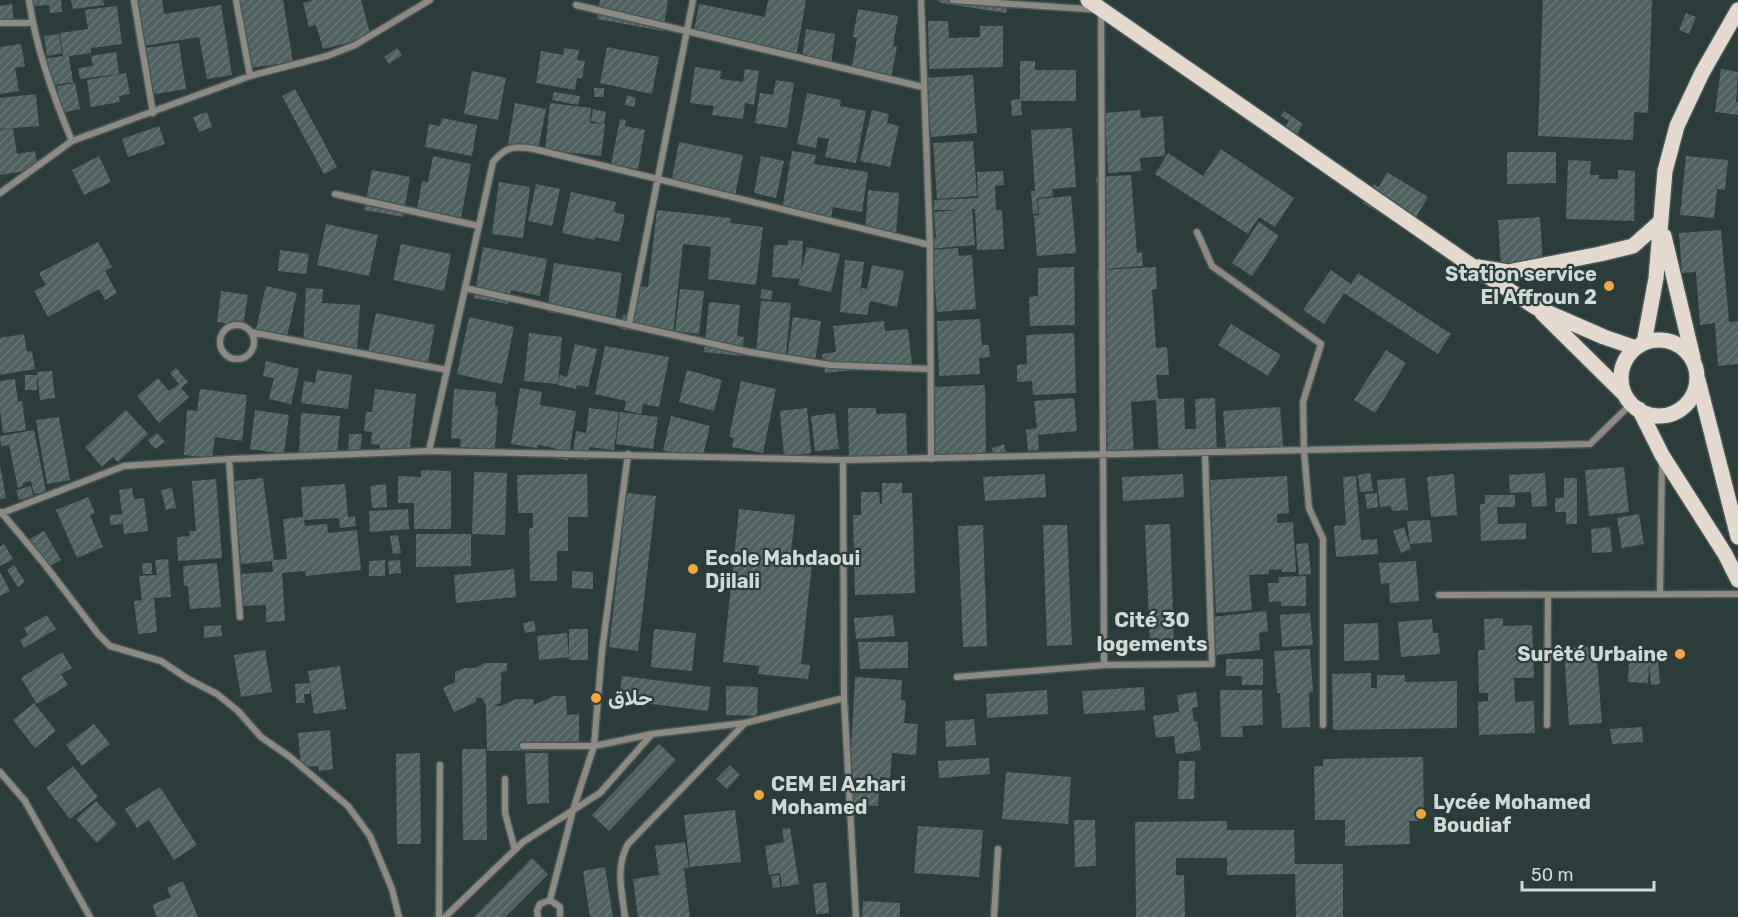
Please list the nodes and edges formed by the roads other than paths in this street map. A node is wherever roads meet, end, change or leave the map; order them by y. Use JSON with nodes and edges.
{"nodes":[{"id":1,"x":29,"y":0,"type":"edge"},
{"id":2,"x":134,"y":0,"type":"edge"},
{"id":3,"x":236,"y":0,"type":"edge"},
{"id":4,"x":430,"y":0,"type":"edge"},
{"id":5,"x":693,"y":0,"type":"edge"},
{"id":6,"x":921,"y":0,"type":"edge"},
{"id":7,"x":952,"y":0,"type":"edge"},
{"id":8,"x":1088,"y":0,"type":"edge"},
{"id":9,"x":576,"y":5,"type":"dead end"},
{"id":10,"x":1101,"y":10,"type":"junction"},
{"id":11,"x":1738,"y":10,"type":"edge"},
{"id":12,"x":0,"y":23,"type":"edge"},
{"id":13,"x":32,"y":23,"type":"junction"},
{"id":14,"x":687,"y":33,"type":"junction"},
{"id":15,"x":250,"y":76,"type":"junction"},
{"id":16,"x":923,"y":87,"type":"junction"},
{"id":17,"x":153,"y":113,"type":"junction"},
{"id":18,"x":72,"y":141,"type":"junction"},
{"id":19,"x":658,"y":178,"type":"junction"},
{"id":20,"x":0,"y":194,"type":"edge"},
{"id":21,"x":335,"y":194,"type":"dead end"},
{"id":22,"x":1661,"y":221,"type":"junction"},
{"id":23,"x":479,"y":226,"type":"junction"},
{"id":24,"x":1197,"y":232,"type":"dead end"},
{"id":25,"x":930,"y":245,"type":"junction"},
{"id":26,"x":1472,"y":266,"type":"junction"},
{"id":27,"x":465,"y":288,"type":"junction"},
{"id":28,"x":1536,"y":307,"type":"junction"},
{"id":29,"x":629,"y":325,"type":"junction"},
{"id":30,"x":251,"y":332,"type":"junction"},
{"id":31,"x":1640,"y":346,"type":"junction"},
{"id":32,"x":929,"y":369,"type":"junction"},
{"id":33,"x":1696,"y":369,"type":"junction"},
{"id":34,"x":447,"y":370,"type":"junction"},
{"id":35,"x":1632,"y":403,"type":"junction"},
{"id":36,"x":429,"y":451,"type":"junction"},
{"id":37,"x":1304,"y":451,"type":"junction"},
{"id":38,"x":1205,"y":453,"type":"junction"},
{"id":39,"x":628,"y":454,"type":"junction"},
{"id":40,"x":1102,"y":455,"type":"junction"},
{"id":41,"x":1662,"y":455,"type":"junction"},
{"id":42,"x":229,"y":459,"type":"junction"},
{"id":43,"x":931,"y":459,"type":"junction"},
{"id":44,"x":843,"y":460,"type":"junction"},
{"id":45,"x":1,"y":512,"type":"edge"},
{"id":46,"x":1738,"y":537,"type":"edge"},
{"id":47,"x":1738,"y":580,"type":"edge"},
{"id":48,"x":1660,"y":594,"type":"junction"},
{"id":49,"x":1738,"y":594,"type":"edge"},
{"id":50,"x":1439,"y":595,"type":"dead end"},
{"id":51,"x":1548,"y":595,"type":"junction"},
{"id":52,"x":240,"y":617,"type":"dead end"},
{"id":53,"x":1104,"y":665,"type":"junction"},
{"id":54,"x":957,"y":677,"type":"dead end"},
{"id":55,"x":844,"y":698,"type":"junction"},
{"id":56,"x":746,"y":723,"type":"junction"},
{"id":57,"x":1323,"y":725,"type":"dead end"},
{"id":58,"x":1547,"y":725,"type":"dead end"},
{"id":59,"x":652,"y":734,"type":"junction"},
{"id":60,"x":523,"y":746,"type":"dead end"},
{"id":61,"x":594,"y":746,"type":"junction"},
{"id":62,"x":440,"y":765,"type":"dead end"},
{"id":63,"x":0,"y":772,"type":"edge"},
{"id":64,"x":505,"y":779,"type":"dead end"},
{"id":65,"x":573,"y":810,"type":"junction"},
{"id":66,"x":998,"y":849,"type":"dead end"},
{"id":67,"x":515,"y":850,"type":"junction"},
{"id":68,"x":550,"y":900,"type":"junction"},
{"id":69,"x":90,"y":917,"type":"edge"},
{"id":70,"x":399,"y":917,"type":"edge"},
{"id":71,"x":439,"y":917,"type":"edge"},
{"id":72,"x":445,"y":917,"type":"edge"},
{"id":73,"x":538,"y":917,"type":"edge"},
{"id":74,"x":560,"y":917,"type":"edge"},
{"id":75,"x":625,"y":917,"type":"edge"},
{"id":76,"x":856,"y":917,"type":"edge"},
{"id":77,"x":994,"y":917,"type":"edge"}],
"edges":[{"from":1,"to":13,"type":"street"},
{"from":2,"to":17,"type":"street"},
{"from":3,"to":15,"type":"street"},
{"from":4,"to":15,"type":"street"},
{"from":5,"to":14,"type":"street"},
{"from":6,"to":16,"type":"street"},
{"from":7,"to":10,"type":"street"},
{"from":8,"to":10,"type":"main road"},
{"from":9,"to":14,"type":"street"},
{"from":10,"to":26,"type":"main road"},
{"from":10,"to":40,"type":"street"},
{"from":11,"to":22,"type":"main road"},
{"from":12,"to":13,"type":"street"},
{"from":13,"to":18,"type":"street"},
{"from":14,"to":16,"type":"street"},
{"from":14,"to":19,"type":"street"},
{"from":15,"to":17,"type":"street"},
{"from":16,"to":25,"type":"street"},
{"from":17,"to":18,"type":"street"},
{"from":18,"to":20,"type":"street"},
{"from":19,"to":23,"type":"street"},
{"from":19,"to":25,"type":"street"},
{"from":19,"to":29,"type":"street"},
{"from":21,"to":23,"type":"street"},
{"from":22,"to":26,"type":"main road"},
{"from":22,"to":31,"type":"main road"},
{"from":22,"to":33,"type":"main road"},
{"from":23,"to":27,"type":"street"},
{"from":24,"to":37,"type":"street"},
{"from":25,"to":32,"type":"street"},
{"from":26,"to":28,"type":"main road"},
{"from":27,"to":29,"type":"street"},
{"from":27,"to":34,"type":"street"},
{"from":28,"to":31,"type":"main road"},
{"from":28,"to":35,"type":"main road"},
{"from":29,"to":32,"type":"street"},
{"from":30,"to":30,"type":"street"},
{"from":30,"to":34,"type":"street"},
{"from":31,"to":33,"type":"main road"},
{"from":31,"to":35,"type":"main road"},
{"from":32,"to":43,"type":"street"},
{"from":33,"to":35,"type":"main road"},
{"from":33,"to":46,"type":"main road"},
{"from":34,"to":36,"type":"street"},
{"from":35,"to":37,"type":"street"},
{"from":35,"to":41,"type":"main road"},
{"from":36,"to":39,"type":"street"},
{"from":36,"to":42,"type":"street"},
{"from":37,"to":38,"type":"street"},
{"from":37,"to":57,"type":"street"},
{"from":38,"to":40,"type":"street"},
{"from":38,"to":53,"type":"street"},
{"from":39,"to":44,"type":"street"},
{"from":39,"to":61,"type":"street"},
{"from":40,"to":43,"type":"street"},
{"from":40,"to":53,"type":"street"},
{"from":41,"to":47,"type":"main road"},
{"from":41,"to":48,"type":"street"},
{"from":42,"to":45,"type":"street"},
{"from":42,"to":52,"type":"street"},
{"from":43,"to":44,"type":"street"},
{"from":44,"to":55,"type":"street"},
{"from":45,"to":70,"type":"street"},
{"from":48,"to":49,"type":"street"},
{"from":48,"to":51,"type":"street"},
{"from":50,"to":51,"type":"street"},
{"from":51,"to":58,"type":"street"},
{"from":53,"to":54,"type":"street"},
{"from":55,"to":56,"type":"street"},
{"from":55,"to":76,"type":"street"},
{"from":56,"to":59,"type":"street"},
{"from":56,"to":75,"type":"street"},
{"from":59,"to":61,"type":"street"},
{"from":59,"to":65,"type":"street"},
{"from":60,"to":61,"type":"street"},
{"from":61,"to":65,"type":"street"},
{"from":62,"to":71,"type":"street"},
{"from":63,"to":69,"type":"street"},
{"from":64,"to":67,"type":"street"},
{"from":65,"to":67,"type":"street"},
{"from":65,"to":68,"type":"street"},
{"from":66,"to":77,"type":"street"},
{"from":67,"to":72,"type":"street"},
{"from":68,"to":73,"type":"street"},
{"from":68,"to":74,"type":"street"}]}
